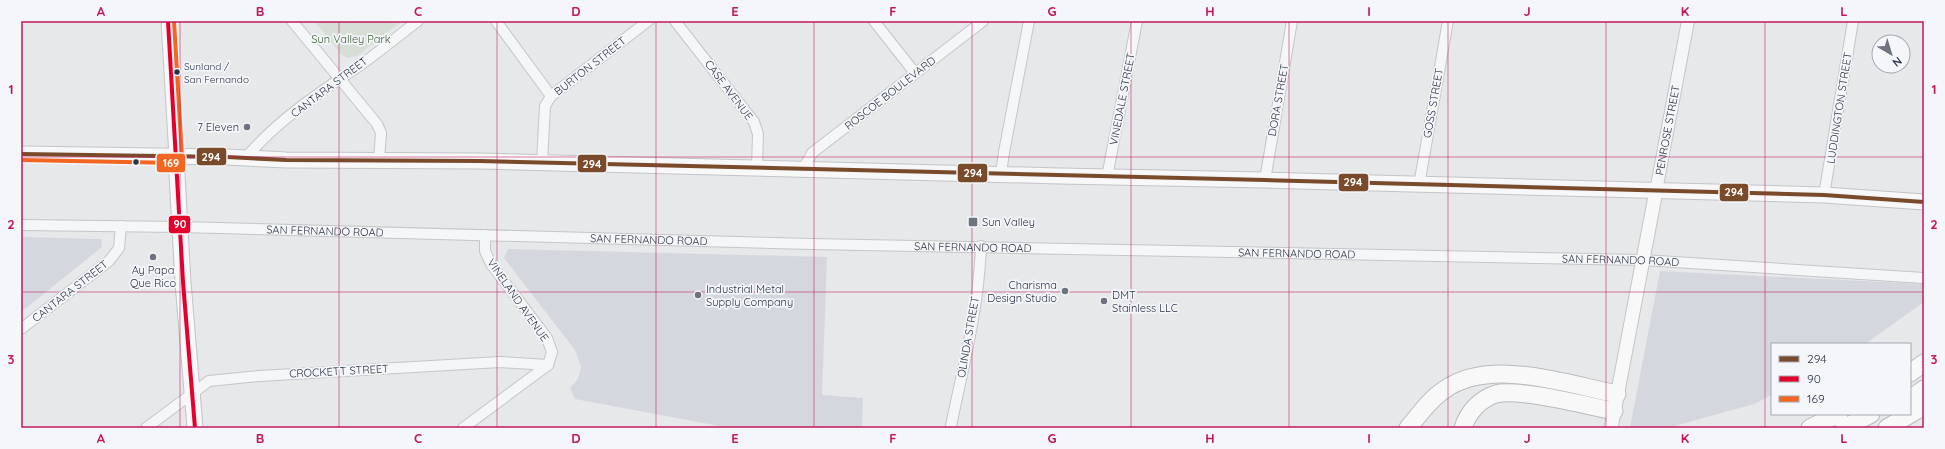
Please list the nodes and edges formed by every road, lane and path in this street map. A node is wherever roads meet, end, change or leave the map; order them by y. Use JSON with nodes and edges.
{"nodes":[{"id":1,"x":168,"y":21,"type":"edge"},
{"id":2,"x":292,"y":21,"type":"edge"},
{"id":3,"x":418,"y":21,"type":"edge"},
{"id":4,"x":496,"y":21,"type":"edge"},
{"id":5,"x":648,"y":21,"type":"edge"},
{"id":6,"x":675,"y":21,"type":"edge"},
{"id":7,"x":874,"y":21,"type":"edge"},
{"id":8,"x":983,"y":21,"type":"edge"},
{"id":9,"x":1029,"y":21,"type":"edge"},
{"id":10,"x":1138,"y":21,"type":"edge"},
{"id":11,"x":1292,"y":21,"type":"edge"},
{"id":12,"x":1448,"y":21,"type":"edge"},
{"id":13,"x":1688,"y":21,"type":"edge"},
{"id":14,"x":1853,"y":21,"type":"edge"},
{"id":15,"x":915,"y":73,"type":"junction"},
{"id":16,"x":339,"y":78,"type":"junction"},
{"id":17,"x":551,"y":96,"type":"junction"},
{"id":18,"x":21,"y":154,"type":"edge"},
{"id":19,"x":176,"y":157,"type":"junction"},
{"id":20,"x":245,"y":158,"type":"junction"},
{"id":21,"x":379,"y":160,"type":"junction"},
{"id":22,"x":542,"y":163,"type":"junction"},
{"id":23,"x":757,"y":168,"type":"junction"},
{"id":24,"x":803,"y":169,"type":"junction"},
{"id":25,"x":1001,"y":174,"type":"junction"},
{"id":26,"x":1107,"y":177,"type":"junction"},
{"id":27,"x":1265,"y":180,"type":"junction"},
{"id":28,"x":1419,"y":185,"type":"junction"},
{"id":29,"x":1656,"y":190,"type":"junction"},
{"id":30,"x":1824,"y":195,"type":"junction"},
{"id":31,"x":1924,"y":202,"type":"edge"},
{"id":32,"x":21,"y":225,"type":"edge"},
{"id":33,"x":121,"y":226,"type":"junction"},
{"id":34,"x":180,"y":226,"type":"junction"},
{"id":35,"x":485,"y":235,"type":"junction"},
{"id":36,"x":981,"y":246,"type":"junction"},
{"id":37,"x":1643,"y":260,"type":"junction"},
{"id":38,"x":1924,"y":278,"type":"edge"},
{"id":39,"x":21,"y":329,"type":"edge"},
{"id":40,"x":1924,"y":363,"type":"edge"},
{"id":41,"x":548,"y":365,"type":"junction"},
{"id":42,"x":1911,"y":372,"type":"edge"},
{"id":43,"x":1924,"y":380,"type":"edge"},
{"id":44,"x":1911,"y":388,"type":"edge"},
{"id":45,"x":1924,"y":389,"type":"edge"},
{"id":46,"x":193,"y":392,"type":"junction"},
{"id":47,"x":1617,"y":394,"type":"junction"},
{"id":48,"x":1911,"y":398,"type":"edge"},
{"id":49,"x":1924,"y":406,"type":"edge"},
{"id":50,"x":1614,"y":411,"type":"junction"},
{"id":51,"x":1911,"y":414,"type":"edge"},
{"id":52,"x":1837,"y":415,"type":"edge"},
{"id":53,"x":1868,"y":415,"type":"edge"},
{"id":54,"x":1882,"y":415,"type":"edge"},
{"id":55,"x":1909,"y":415,"type":"edge"},
{"id":56,"x":951,"y":426,"type":"dead end"},
{"id":57,"x":146,"y":428,"type":"edge"},
{"id":58,"x":195,"y":428,"type":"edge"},
{"id":59,"x":464,"y":428,"type":"edge"},
{"id":60,"x":1408,"y":428,"type":"edge"},
{"id":61,"x":1464,"y":428,"type":"edge"},
{"id":62,"x":1611,"y":428,"type":"edge"},
{"id":63,"x":1810,"y":428,"type":"edge"},
{"id":64,"x":1844,"y":428,"type":"edge"},
{"id":65,"x":1859,"y":428,"type":"edge"},
{"id":66,"x":1887,"y":428,"type":"edge"}],
"edges":[{"from":1,"to":19,"type":"main road"},
{"from":2,"to":16,"type":"street"},
{"from":3,"to":16,"type":"street","name":"CANTARA STREET"},
{"from":4,"to":17,"type":"street"},
{"from":5,"to":17,"type":"street","name":"BURTON STREET"},
{"from":6,"to":23,"type":"street","name":"CASE AVENUE"},
{"from":7,"to":15,"type":"street"},
{"from":8,"to":15,"type":"street","name":"ROSCOE BOULEVARD"},
{"from":9,"to":25,"type":"street"},
{"from":10,"to":26,"type":"street","name":"VINEDALE STREET"},
{"from":11,"to":27,"type":"street","name":"DORA STREET"},
{"from":12,"to":28,"type":"street","name":"GOSS STREET"},
{"from":13,"to":29,"type":"street","name":"PENROSE STREET"},
{"from":14,"to":30,"type":"street","name":"LUDDINGTON STREET"},
{"from":15,"to":24,"type":"street","name":"ROSCOE BOULEVARD"},
{"from":16,"to":20,"type":"street","name":"CANTARA STREET"},
{"from":16,"to":21,"type":"street"},
{"from":17,"to":22,"type":"street"},
{"from":18,"to":19,"type":"main road"},
{"from":19,"to":20,"type":"main road"},
{"from":19,"to":34,"type":"main road"},
{"from":20,"to":21,"type":"main road"},
{"from":21,"to":22,"type":"main road"},
{"from":22,"to":23,"type":"main road"},
{"from":23,"to":24,"type":"main road"},
{"from":24,"to":25,"type":"main road"},
{"from":25,"to":26,"type":"main road"},
{"from":26,"to":27,"type":"main road"},
{"from":27,"to":28,"type":"main road"},
{"from":28,"to":29,"type":"main road"},
{"from":29,"to":30,"type":"main road"},
{"from":29,"to":37,"type":"main road","name":"PENROSE STREET"},
{"from":30,"to":31,"type":"main road"},
{"from":32,"to":33,"type":"street","name":"SAN FERNANDO ROAD"},
{"from":33,"to":34,"type":"street","name":"SAN FERNANDO ROAD"},
{"from":33,"to":39,"type":"street","name":"CANTARA STREET"},
{"from":34,"to":35,"type":"street","name":"SAN FERNANDO ROAD"},
{"from":34,"to":46,"type":"main road"},
{"from":35,"to":36,"type":"street","name":"SAN FERNANDO ROAD"},
{"from":35,"to":41,"type":"street","name":"VINELAND AVENUE"},
{"from":36,"to":37,"type":"street","name":"SAN FERNANDO ROAD"},
{"from":36,"to":56,"type":"street","name":"OLINDA STREET"},
{"from":37,"to":38,"type":"street","name":"SAN FERNANDO ROAD"},
{"from":37,"to":47,"type":"main road","name":"PENROSE STREET"},
{"from":40,"to":42,"type":"highway"},
{"from":41,"to":46,"type":"street","name":"CROCKETT STREET"},
{"from":41,"to":59,"type":"street"},
{"from":43,"to":44,"type":"highway"},
{"from":45,"to":48,"type":"highway"},
{"from":46,"to":57,"type":"street","name":"CROCKETT STREET"},
{"from":46,"to":58,"type":"main road"},
{"from":47,"to":50,"type":"main road","name":"PENROSE STREET"},
{"from":47,"to":60,"type":"highway"},
{"from":49,"to":51,"type":"highway"},
{"from":50,"to":61,"type":"highway"},
{"from":50,"to":62,"type":"main road","name":"PENROSE STREET"},
{"from":52,"to":63,"type":"highway"},
{"from":53,"to":64,"type":"highway"},
{"from":54,"to":65,"type":"highway"},
{"from":55,"to":66,"type":"highway"}]}
